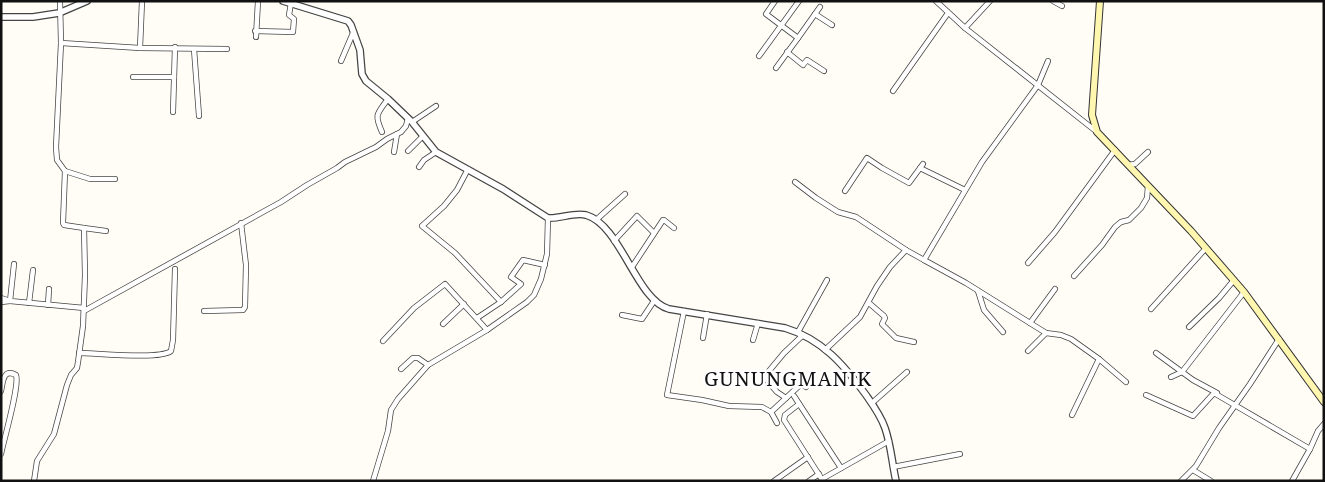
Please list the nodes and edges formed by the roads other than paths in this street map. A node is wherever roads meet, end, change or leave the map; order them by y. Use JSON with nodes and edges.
{"nodes":[{"id":1,"x":60,"y":1,"type":"edge"},
{"id":2,"x":87,"y":1,"type":"edge"},
{"id":3,"x":142,"y":1,"type":"edge"},
{"id":4,"x":258,"y":1,"type":"edge"},
{"id":5,"x":283,"y":1,"type":"edge"},
{"id":6,"x":774,"y":1,"type":"edge"},
{"id":7,"x":799,"y":1,"type":"edge"},
{"id":8,"x":936,"y":1,"type":"edge"},
{"id":9,"x":990,"y":1,"type":"edge"},
{"id":10,"x":1053,"y":1,"type":"edge"},
{"id":11,"x":1100,"y":1,"type":"edge"},
{"id":12,"x":291,"y":3,"type":"junction"},
{"id":13,"x":1062,"y":6,"type":"dead end"},
{"id":14,"x":820,"y":7,"type":"dead end"},
{"id":15,"x":948,"y":12,"type":"junction"},
{"id":16,"x":59,"y":14,"type":"junction"},
{"id":17,"x":815,"y":14,"type":"junction"},
{"id":18,"x":1,"y":17,"type":"edge"},
{"id":19,"x":780,"y":24,"type":"junction"},
{"id":20,"x":832,"y":25,"type":"dead end"},
{"id":21,"x":965,"y":28,"type":"junction"},
{"id":22,"x":255,"y":31,"type":"junction"},
{"id":23,"x":354,"y":31,"type":"junction"},
{"id":24,"x":256,"y":37,"type":"dead end"},
{"id":25,"x":798,"y":38,"type":"junction"},
{"id":26,"x":61,"y":43,"type":"junction"},
{"id":27,"x":140,"y":48,"type":"junction"},
{"id":28,"x":175,"y":48,"type":"junction"},
{"id":29,"x":194,"y":49,"type":"junction"},
{"id":30,"x":227,"y":50,"type":"dead end"},
{"id":31,"x":787,"y":52,"type":"junction"},
{"id":32,"x":759,"y":56,"type":"dead end"},
{"id":33,"x":341,"y":61,"type":"dead end"},
{"id":34,"x":1048,"y":61,"type":"dead end"},
{"id":35,"x":776,"y":68,"type":"dead end"},
{"id":36,"x":824,"y":70,"type":"dead end"},
{"id":37,"x":133,"y":77,"type":"dead end"},
{"id":38,"x":174,"y":77,"type":"junction"},
{"id":39,"x":1038,"y":85,"type":"junction"},
{"id":40,"x":893,"y":91,"type":"dead end"},
{"id":41,"x":388,"y":99,"type":"junction"},
{"id":42,"x":436,"y":106,"type":"dead end"},
{"id":43,"x":173,"y":112,"type":"dead end"},
{"id":44,"x":199,"y":116,"type":"dead end"},
{"id":45,"x":410,"y":120,"type":"junction"},
{"id":46,"x":382,"y":132,"type":"dead end"},
{"id":47,"x":1097,"y":132,"type":"junction"},
{"id":48,"x":397,"y":134,"type":"junction"},
{"id":49,"x":423,"y":136,"type":"junction"},
{"id":50,"x":1115,"y":150,"type":"junction"},
{"id":51,"x":408,"y":151,"type":"dead end"},
{"id":52,"x":394,"y":152,"type":"dead end"},
{"id":53,"x":436,"y":152,"type":"junction"},
{"id":54,"x":1148,"y":152,"type":"dead end"},
{"id":55,"x":1128,"y":165,"type":"junction"},
{"id":56,"x":419,"y":167,"type":"dead end"},
{"id":57,"x":468,"y":169,"type":"junction"},
{"id":58,"x":65,"y":172,"type":"junction"},
{"id":59,"x":115,"y":179,"type":"dead end"},
{"id":60,"x":795,"y":182,"type":"dead end"},
{"id":61,"x":1148,"y":185,"type":"junction"},
{"id":62,"x":965,"y":190,"type":"junction"},
{"id":63,"x":844,"y":191,"type":"dead end"},
{"id":64,"x":625,"y":194,"type":"dead end"},
{"id":65,"x":548,"y":218,"type":"junction"},
{"id":66,"x":596,"y":220,"type":"junction"},
{"id":67,"x":241,"y":223,"type":"junction"},
{"id":68,"x":84,"y":228,"type":"junction"},
{"id":69,"x":674,"y":228,"type":"dead end"},
{"id":70,"x":106,"y":230,"type":"dead end"},
{"id":71,"x":654,"y":233,"type":"junction"},
{"id":72,"x":614,"y":241,"type":"junction"},
{"id":73,"x":1206,"y":248,"type":"junction"},
{"id":74,"x":906,"y":250,"type":"junction"},
{"id":75,"x":924,"y":260,"type":"junction"},
{"id":76,"x":1028,"y":263,"type":"dead end"},
{"id":77,"x":14,"y":264,"type":"dead end"},
{"id":78,"x":545,"y":264,"type":"junction"},
{"id":79,"x":632,"y":267,"type":"junction"},
{"id":80,"x":175,"y":269,"type":"dead end"},
{"id":81,"x":33,"y":270,"type":"dead end"},
{"id":82,"x":1074,"y":276,"type":"dead end"},
{"id":83,"x":827,"y":280,"type":"dead end"},
{"id":84,"x":1234,"y":280,"type":"junction"},
{"id":85,"x":49,"y":289,"type":"dead end"},
{"id":86,"x":1055,"y":289,"type":"dead end"},
{"id":87,"x":978,"y":290,"type":"junction"},
{"id":88,"x":1244,"y":292,"type":"junction"},
{"id":89,"x":1,"y":300,"type":"edge"},
{"id":90,"x":10,"y":301,"type":"junction"},
{"id":91,"x":654,"y":301,"type":"junction"},
{"id":92,"x":501,"y":302,"type":"junction"},
{"id":93,"x":29,"y":303,"type":"junction"},
{"id":94,"x":869,"y":303,"type":"junction"},
{"id":95,"x":464,"y":304,"type":"junction"},
{"id":96,"x":48,"y":305,"type":"junction"},
{"id":97,"x":1152,"y":309,"type":"dead end"},
{"id":98,"x":84,"y":310,"type":"junction"},
{"id":99,"x":204,"y":311,"type":"dead end"},
{"id":100,"x":684,"y":311,"type":"junction"},
{"id":101,"x":707,"y":314,"type":"junction"},
{"id":102,"x":622,"y":315,"type":"dead end"},
{"id":103,"x":477,"y":318,"type":"junction"},
{"id":104,"x":758,"y":323,"type":"junction"},
{"id":105,"x":1030,"y":323,"type":"junction"},
{"id":106,"x":444,"y":324,"type":"dead end"},
{"id":107,"x":1189,"y":327,"type":"dead end"},
{"id":108,"x":487,"y":330,"type":"junction"},
{"id":109,"x":1003,"y":332,"type":"dead end"},
{"id":110,"x":801,"y":333,"type":"junction"},
{"id":111,"x":1046,"y":333,"type":"junction"},
{"id":112,"x":703,"y":338,"type":"dead end"},
{"id":113,"x":1279,"y":339,"type":"junction"},
{"id":114,"x":753,"y":340,"type":"dead end"},
{"id":115,"x":383,"y":341,"type":"dead end"},
{"id":116,"x":914,"y":342,"type":"dead end"},
{"id":117,"x":825,"y":350,"type":"junction"},
{"id":118,"x":1028,"y":351,"type":"dead end"},
{"id":119,"x":79,"y":353,"type":"junction"},
{"id":120,"x":1156,"y":353,"type":"dead end"},
{"id":121,"x":1099,"y":359,"type":"junction"},
{"id":122,"x":428,"y":365,"type":"junction"},
{"id":123,"x":402,"y":369,"type":"dead end"},
{"id":124,"x":907,"y":372,"type":"dead end"},
{"id":125,"x":1182,"y":372,"type":"junction"},
{"id":126,"x":1171,"y":377,"type":"dead end"},
{"id":127,"x":1126,"y":382,"type":"dead end"},
{"id":128,"x":806,"y":387,"type":"dead end"},
{"id":129,"x":1,"y":391,"type":"edge"},
{"id":130,"x":1146,"y":394,"type":"dead end"},
{"id":131,"x":794,"y":396,"type":"dead end"},
{"id":132,"x":786,"y":398,"type":"junction"},
{"id":133,"x":1324,"y":402,"type":"edge"},
{"id":134,"x":872,"y":403,"type":"junction"},
{"id":135,"x":799,"y":404,"type":"junction"},
{"id":136,"x":1235,"y":404,"type":"junction"},
{"id":137,"x":771,"y":412,"type":"junction"},
{"id":138,"x":1072,"y":415,"type":"dead end"},
{"id":139,"x":777,"y":423,"type":"dead end"},
{"id":140,"x":1324,"y":424,"type":"edge"},
{"id":141,"x":889,"y":441,"type":"junction"},
{"id":142,"x":1310,"y":449,"type":"junction"},
{"id":143,"x":1,"y":452,"type":"edge"},
{"id":144,"x":960,"y":454,"type":"dead end"},
{"id":145,"x":808,"y":457,"type":"junction"},
{"id":146,"x":893,"y":467,"type":"junction"},
{"id":147,"x":841,"y":468,"type":"junction"},
{"id":148,"x":1193,"y":470,"type":"junction"},
{"id":149,"x":819,"y":474,"type":"junction"},
{"id":150,"x":823,"y":480,"type":"edge"},
{"id":151,"x":34,"y":481,"type":"edge"},
{"id":152,"x":373,"y":481,"type":"edge"},
{"id":153,"x":774,"y":481,"type":"edge"},
{"id":154,"x":810,"y":481,"type":"edge"},
{"id":155,"x":896,"y":481,"type":"edge"},
{"id":156,"x":1180,"y":481,"type":"edge"},
{"id":157,"x":1211,"y":481,"type":"edge"},
{"id":158,"x":1292,"y":481,"type":"edge"}],
"edges":[{"from":1,"to":16,"type":"street"},
{"from":2,"to":16,"type":"street"},
{"from":3,"to":27,"type":"street"},
{"from":4,"to":22,"type":"street"},
{"from":5,"to":12,"type":"street"},
{"from":6,"to":19,"type":"street"},
{"from":7,"to":19,"type":"street"},
{"from":8,"to":15,"type":"street"},
{"from":9,"to":21,"type":"street"},
{"from":10,"to":13,"type":"street"},
{"from":11,"to":47,"type":"main road"},
{"from":12,"to":22,"type":"street"},
{"from":12,"to":23,"type":"street"},
{"from":14,"to":17,"type":"street"},
{"from":15,"to":21,"type":"street"},
{"from":15,"to":40,"type":"street"},
{"from":16,"to":18,"type":"street"},
{"from":16,"to":26,"type":"street"},
{"from":17,"to":20,"type":"street"},
{"from":17,"to":25,"type":"street"},
{"from":19,"to":25,"type":"street"},
{"from":19,"to":32,"type":"street"},
{"from":21,"to":39,"type":"street"},
{"from":22,"to":24,"type":"street"},
{"from":23,"to":33,"type":"street"},
{"from":23,"to":41,"type":"street"},
{"from":25,"to":31,"type":"street"},
{"from":26,"to":27,"type":"street"},
{"from":26,"to":58,"type":"street"},
{"from":27,"to":28,"type":"street"},
{"from":28,"to":29,"type":"street"},
{"from":28,"to":38,"type":"street"},
{"from":29,"to":30,"type":"street"},
{"from":29,"to":44,"type":"street"},
{"from":31,"to":35,"type":"street"},
{"from":31,"to":36,"type":"street"},
{"from":34,"to":39,"type":"street"},
{"from":37,"to":38,"type":"street"},
{"from":38,"to":43,"type":"street"},
{"from":39,"to":47,"type":"street"},
{"from":39,"to":62,"type":"street"},
{"from":41,"to":45,"type":"street"},
{"from":41,"to":46,"type":"street"},
{"from":42,"to":45,"type":"street"},
{"from":45,"to":48,"type":"street"},
{"from":45,"to":49,"type":"street"},
{"from":47,"to":50,"type":"main road"},
{"from":48,"to":52,"type":"street"},
{"from":48,"to":67,"type":"street"},
{"from":49,"to":51,"type":"street"},
{"from":49,"to":53,"type":"street"},
{"from":50,"to":55,"type":"main road"},
{"from":50,"to":76,"type":"street"},
{"from":53,"to":56,"type":"street"},
{"from":53,"to":57,"type":"street"},
{"from":54,"to":55,"type":"street"},
{"from":55,"to":61,"type":"main road"},
{"from":57,"to":65,"type":"street"},
{"from":57,"to":92,"type":"street"},
{"from":58,"to":59,"type":"street"},
{"from":58,"to":68,"type":"street"},
{"from":60,"to":74,"type":"street"},
{"from":61,"to":73,"type":"main road"},
{"from":61,"to":82,"type":"street"},
{"from":62,"to":63,"type":"street"},
{"from":62,"to":75,"type":"street"},
{"from":64,"to":66,"type":"street"},
{"from":65,"to":66,"type":"street"},
{"from":65,"to":78,"type":"street"},
{"from":66,"to":72,"type":"street"},
{"from":67,"to":98,"type":"street"},
{"from":67,"to":99,"type":"street"},
{"from":68,"to":70,"type":"street"},
{"from":68,"to":98,"type":"street"},
{"from":69,"to":71,"type":"street"},
{"from":71,"to":72,"type":"street"},
{"from":71,"to":79,"type":"street"},
{"from":72,"to":79,"type":"street"},
{"from":73,"to":84,"type":"main road"},
{"from":73,"to":97,"type":"street"},
{"from":74,"to":75,"type":"street"},
{"from":74,"to":94,"type":"street"},
{"from":75,"to":87,"type":"street"},
{"from":77,"to":90,"type":"street"},
{"from":78,"to":92,"type":"street"},
{"from":78,"to":108,"type":"street"},
{"from":79,"to":91,"type":"street"},
{"from":80,"to":119,"type":"street"},
{"from":81,"to":93,"type":"street"},
{"from":83,"to":110,"type":"street"},
{"from":84,"to":88,"type":"main road"},
{"from":84,"to":107,"type":"street"},
{"from":85,"to":96,"type":"street"},
{"from":86,"to":105,"type":"street"},
{"from":87,"to":105,"type":"street"},
{"from":87,"to":109,"type":"street"},
{"from":88,"to":113,"type":"main road"},
{"from":88,"to":125,"type":"street"},
{"from":89,"to":90,"type":"street"},
{"from":90,"to":93,"type":"street"},
{"from":91,"to":100,"type":"street"},
{"from":91,"to":102,"type":"street"},
{"from":92,"to":103,"type":"street"},
{"from":93,"to":96,"type":"street"},
{"from":94,"to":116,"type":"street"},
{"from":94,"to":117,"type":"street"},
{"from":95,"to":103,"type":"street"},
{"from":95,"to":106,"type":"street"},
{"from":95,"to":115,"type":"street"},
{"from":96,"to":98,"type":"street"},
{"from":98,"to":119,"type":"street"},
{"from":100,"to":101,"type":"street"},
{"from":100,"to":137,"type":"street"},
{"from":101,"to":104,"type":"street"},
{"from":101,"to":112,"type":"street"},
{"from":103,"to":108,"type":"street"},
{"from":104,"to":110,"type":"street"},
{"from":104,"to":114,"type":"street"},
{"from":105,"to":111,"type":"street"},
{"from":108,"to":122,"type":"street"},
{"from":110,"to":117,"type":"street"},
{"from":110,"to":132,"type":"street"},
{"from":111,"to":118,"type":"street"},
{"from":111,"to":121,"type":"street"},
{"from":113,"to":133,"type":"main road"},
{"from":113,"to":136,"type":"street"},
{"from":117,"to":134,"type":"street"},
{"from":119,"to":151,"type":"street"},
{"from":120,"to":125,"type":"street"},
{"from":121,"to":127,"type":"street"},
{"from":121,"to":138,"type":"street"},
{"from":122,"to":123,"type":"street"},
{"from":122,"to":152,"type":"street"},
{"from":124,"to":134,"type":"street"},
{"from":125,"to":126,"type":"street"},
{"from":125,"to":136,"type":"street"},
{"from":128,"to":132,"type":"street"},
{"from":129,"to":143,"type":"street"},
{"from":130,"to":136,"type":"street"},
{"from":131,"to":135,"type":"street"},
{"from":132,"to":137,"type":"street"},
{"from":134,"to":141,"type":"street"},
{"from":135,"to":145,"type":"street"},
{"from":135,"to":147,"type":"street"},
{"from":136,"to":142,"type":"street"},
{"from":136,"to":148,"type":"street"},
{"from":137,"to":139,"type":"street"},
{"from":140,"to":142,"type":"street"},
{"from":141,"to":146,"type":"street"},
{"from":141,"to":147,"type":"street"},
{"from":142,"to":158,"type":"street"},
{"from":144,"to":146,"type":"street"},
{"from":145,"to":149,"type":"street"},
{"from":145,"to":153,"type":"street"},
{"from":146,"to":155,"type":"street"},
{"from":147,"to":150,"type":"street"},
{"from":148,"to":156,"type":"street"},
{"from":148,"to":157,"type":"street"},
{"from":149,"to":150,"type":"street"},
{"from":149,"to":154,"type":"street"}]}
